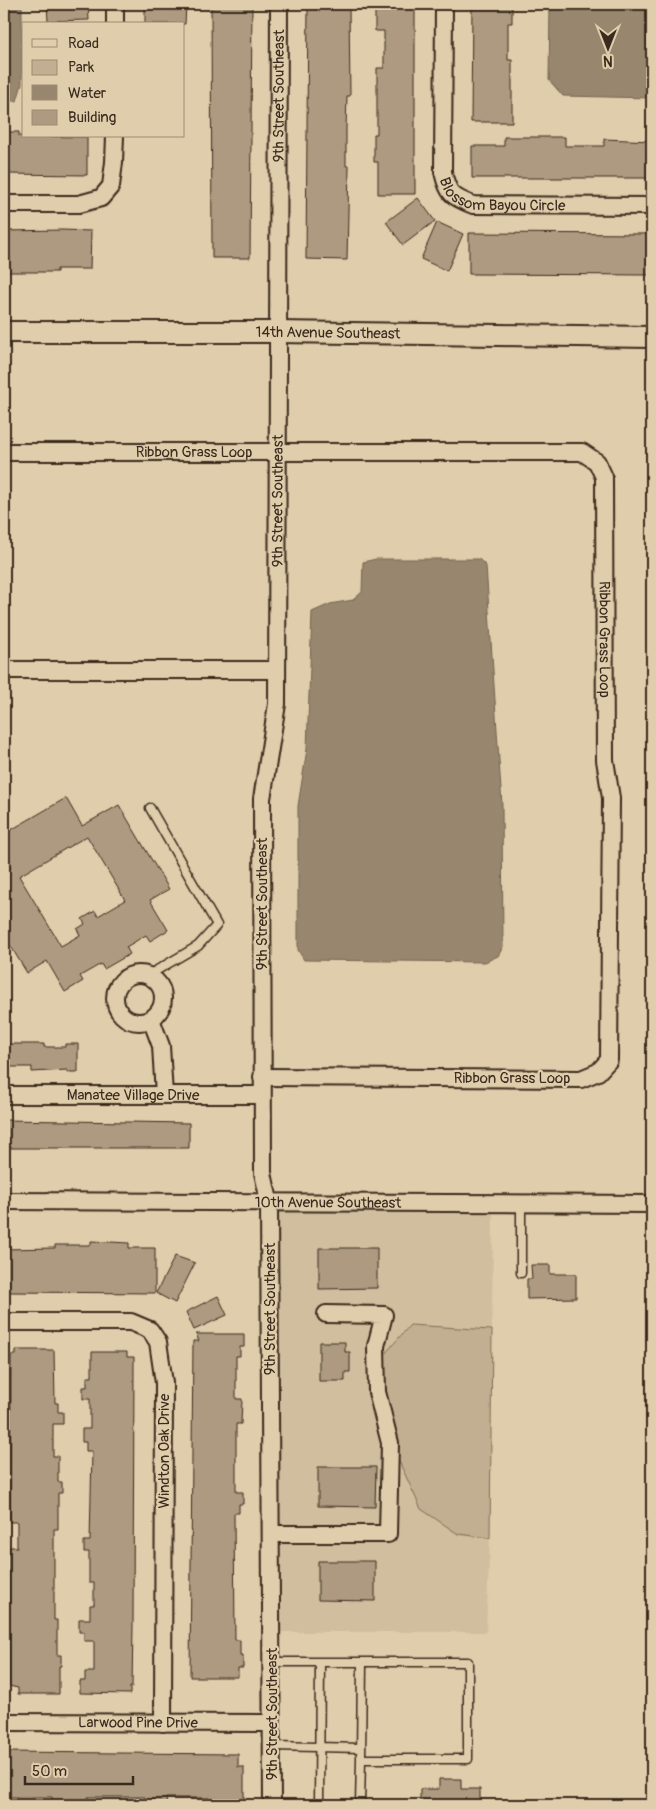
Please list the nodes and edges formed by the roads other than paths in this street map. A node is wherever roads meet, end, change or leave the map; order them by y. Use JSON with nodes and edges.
{"nodes":[{"id":1,"x":115,"y":4,"type":"edge"},
{"id":2,"x":279,"y":4,"type":"edge"},
{"id":3,"x":444,"y":4,"type":"edge"},
{"id":4,"x":115,"y":22,"type":"edge"},
{"id":5,"x":114,"y":138,"type":"edge"},
{"id":6,"x":4,"y":204,"type":"edge"},
{"id":7,"x":652,"y":206,"type":"edge"},
{"id":8,"x":4,"y":332,"type":"edge"},
{"id":9,"x":277,"y":332,"type":"junction"},
{"id":10,"x":652,"y":337,"type":"edge"},
{"id":11,"x":4,"y":452,"type":"edge"},
{"id":12,"x":277,"y":452,"type":"junction"},
{"id":13,"x":4,"y":670,"type":"edge"},
{"id":14,"x":277,"y":670,"type":"junction"},
{"id":15,"x":150,"y":808,"type":"dead end"},
{"id":16,"x":147,"y":976,"type":"junction"},
{"id":17,"x":152,"y":1019,"type":"junction"},
{"id":18,"x":262,"y":1077,"type":"junction"},
{"id":19,"x":4,"y":1095,"type":"edge"},
{"id":20,"x":164,"y":1095,"type":"junction"},
{"id":21,"x":262,"y":1095,"type":"junction"},
{"id":22,"x":4,"y":1201,"type":"edge"},
{"id":23,"x":269,"y":1201,"type":"junction"},
{"id":24,"x":520,"y":1203,"type":"junction"},
{"id":25,"x":652,"y":1204,"type":"edge"},
{"id":26,"x":520,"y":1273,"type":"dead end"},
{"id":27,"x":326,"y":1314,"type":"dead end"},
{"id":28,"x":4,"y":1322,"type":"edge"},
{"id":29,"x":271,"y":1534,"type":"junction"},
{"id":30,"x":272,"y":1662,"type":"junction"},
{"id":31,"x":320,"y":1662,"type":"junction"},
{"id":32,"x":362,"y":1662,"type":"junction"},
{"id":33,"x":4,"y":1722,"type":"edge"},
{"id":34,"x":163,"y":1723,"type":"junction"},
{"id":35,"x":272,"y":1723,"type":"junction"},
{"id":36,"x":272,"y":1746,"type":"junction"},
{"id":37,"x":318,"y":1747,"type":"junction"},
{"id":38,"x":361,"y":1748,"type":"junction"},
{"id":39,"x":361,"y":1759,"type":"junction"},
{"id":40,"x":272,"y":1805,"type":"edge"},
{"id":41,"x":319,"y":1805,"type":"edge"},
{"id":42,"x":360,"y":1805,"type":"edge"}],
"edges":[{"from":1,"to":4,"type":"street"},
{"from":2,"to":9,"type":"street","name":"9th Street Southeast"},
{"from":3,"to":7,"type":"street","name":"Blossom Bayou Circle"},
{"from":5,"to":6,"type":"street"},
{"from":8,"to":9,"type":"street","name":"14th Avenue Southeast"},
{"from":9,"to":10,"type":"street","name":"14th Avenue Southeast"},
{"from":9,"to":12,"type":"street","name":"9th Street Southeast"},
{"from":11,"to":12,"type":"street","name":"Ribbon Grass Loop"},
{"from":12,"to":14,"type":"street","name":"9th Street Southeast"},
{"from":12,"to":18,"type":"street","name":"Ribbon Grass Loop"},
{"from":13,"to":14,"type":"street"},
{"from":14,"to":18,"type":"street","name":"9th Street Southeast"},
{"from":15,"to":16,"type":"lane"},
{"from":16,"to":17,"type":"street"},
{"from":16,"to":17,"type":"street"},
{"from":17,"to":20,"type":"street"},
{"from":18,"to":21,"type":"street","name":"9th Street Southeast"},
{"from":19,"to":20,"type":"street","name":"Manatee Village Drive"},
{"from":20,"to":21,"type":"street","name":"Manatee Village Drive"},
{"from":21,"to":23,"type":"street","name":"9th Street Southeast"},
{"from":22,"to":23,"type":"street","name":"10th Avenue Southeast"},
{"from":23,"to":24,"type":"street","name":"10th Avenue Southeast"},
{"from":23,"to":29,"type":"street","name":"9th Street Southeast"},
{"from":24,"to":25,"type":"street","name":"10th Avenue Southeast"},
{"from":24,"to":26,"type":"lane"},
{"from":27,"to":29,"type":"street"},
{"from":28,"to":34,"type":"street","name":"Windton Oak Drive"},
{"from":29,"to":30,"type":"street","name":"9th Street Southeast"},
{"from":30,"to":31,"type":"lane"},
{"from":30,"to":35,"type":"street","name":"9th Street Southeast"},
{"from":31,"to":32,"type":"lane"},
{"from":31,"to":37,"type":"lane"},
{"from":32,"to":38,"type":"lane"},
{"from":32,"to":39,"type":"lane"},
{"from":33,"to":34,"type":"street","name":"Larwood Pine Drive"},
{"from":34,"to":35,"type":"street","name":"Larwood Pine Drive"},
{"from":35,"to":36,"type":"street","name":"9th Street Southeast"},
{"from":36,"to":37,"type":"lane"},
{"from":36,"to":40,"type":"street","name":"9th Street Southeast"},
{"from":37,"to":38,"type":"lane"},
{"from":37,"to":41,"type":"lane"},
{"from":38,"to":39,"type":"lane"},
{"from":39,"to":42,"type":"lane"}]}
